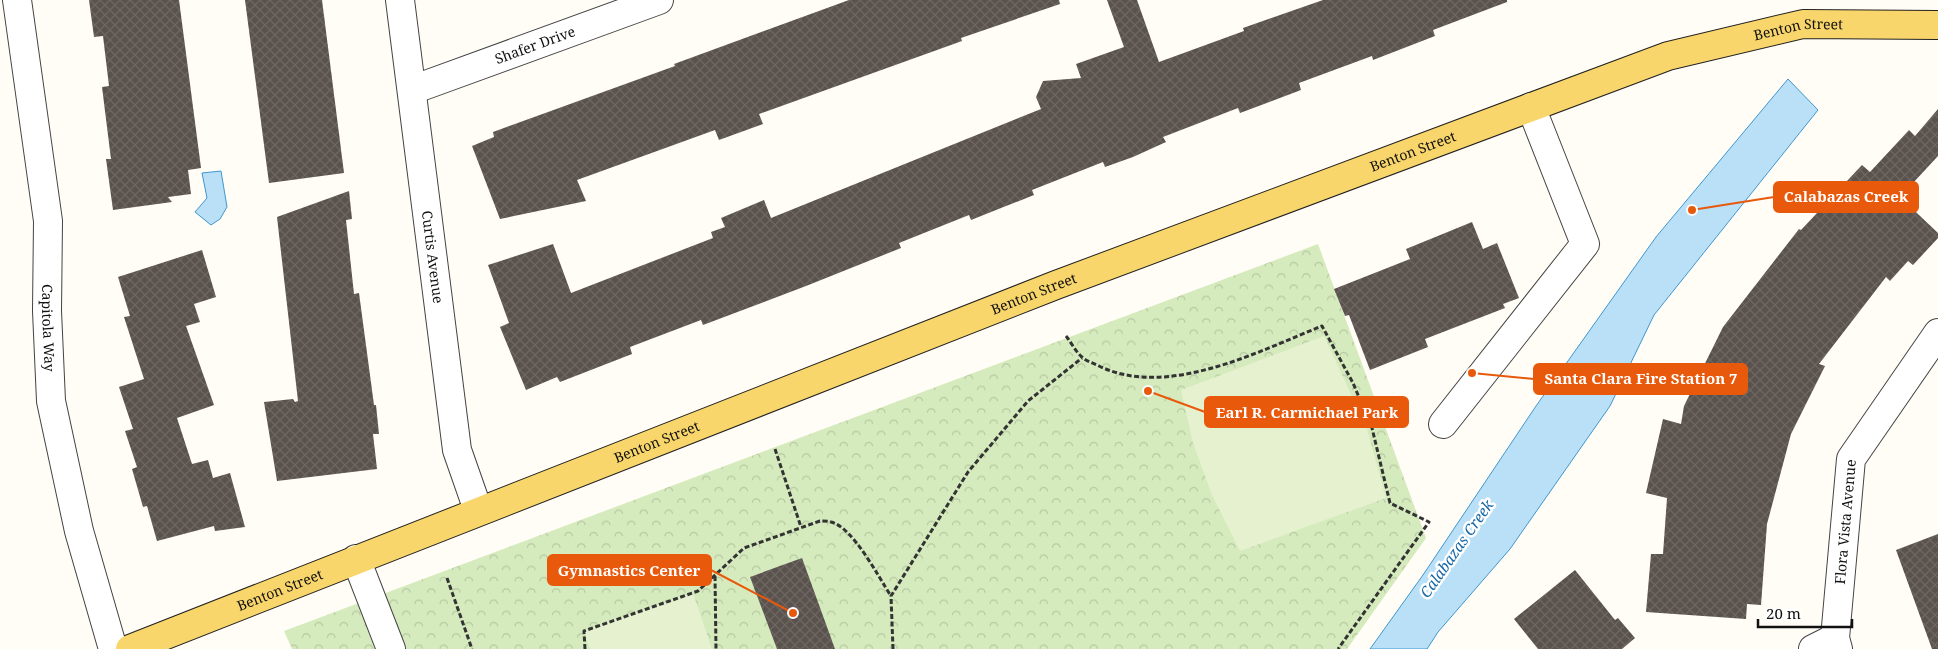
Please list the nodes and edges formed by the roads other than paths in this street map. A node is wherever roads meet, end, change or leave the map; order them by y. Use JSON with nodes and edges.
{"nodes":[{"id":1,"x":17,"y":0,"type":"edge"},
{"id":2,"x":400,"y":0,"type":"edge"},
{"id":3,"x":659,"y":0,"type":"edge"},
{"id":4,"x":1938,"y":25,"type":"edge"},
{"id":5,"x":412,"y":90,"type":"junction"},
{"id":6,"x":1531,"y":107,"type":"junction"},
{"id":7,"x":1938,"y":333,"type":"edge"},
{"id":8,"x":1443,"y":424,"type":"dead end"},
{"id":9,"x":478,"y":510,"type":"junction"},
{"id":10,"x":356,"y":559,"type":"junction"},
{"id":11,"x":1828,"y":645,"type":"edge"},
{"id":12,"x":144,"y":646,"type":"edge"},
{"id":13,"x":113,"y":649,"type":"edge"},
{"id":14,"x":391,"y":649,"type":"edge"}],
"edges":[{"from":1,"to":13,"type":"street","name":"Capitola Way"},
{"from":2,"to":5,"type":"street","name":"Curtis Avenue"},
{"from":3,"to":5,"type":"street","name":"Shafer Drive"},
{"from":4,"to":6,"type":"main road","name":"Benton Street"},
{"from":5,"to":9,"type":"street","name":"Curtis Avenue"},
{"from":6,"to":8,"type":"street"},
{"from":6,"to":9,"type":"main road","name":"Benton Street"},
{"from":7,"to":11,"type":"street","name":"Flora Vista Avenue"},
{"from":9,"to":10,"type":"main road","name":"Benton Street"},
{"from":10,"to":12,"type":"main road","name":"Benton Street"},
{"from":10,"to":14,"type":"street"}]}
